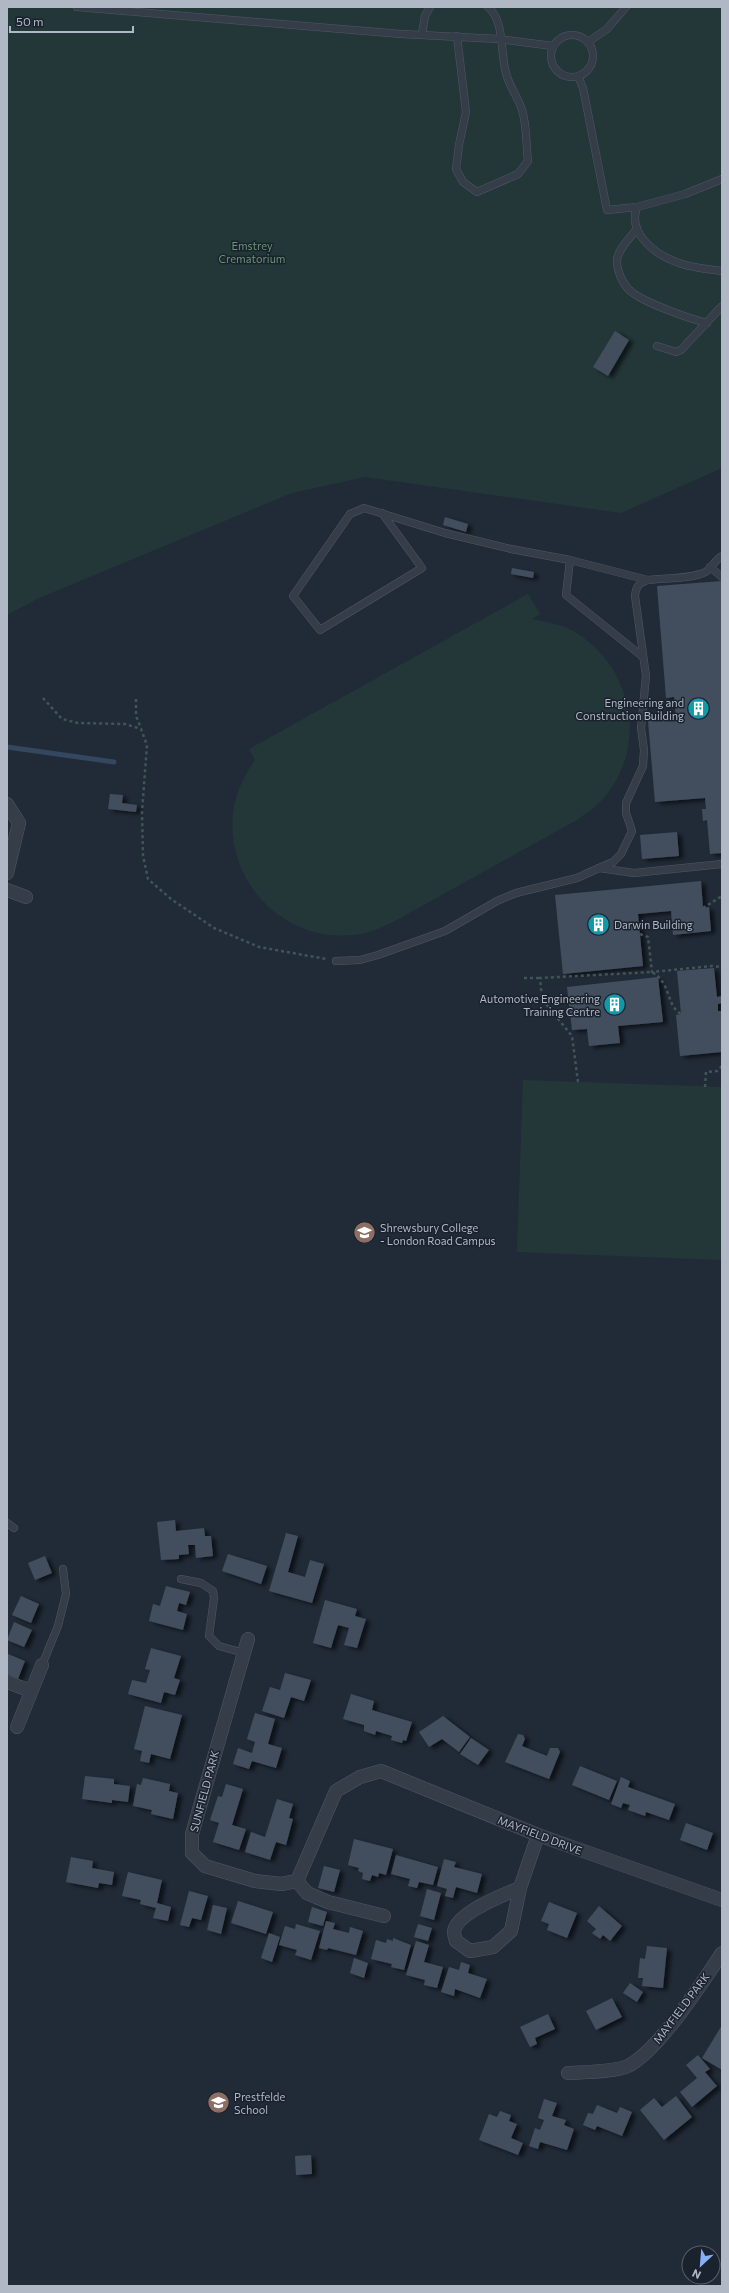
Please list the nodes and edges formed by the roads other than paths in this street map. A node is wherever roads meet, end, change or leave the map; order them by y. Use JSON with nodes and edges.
{"nodes":[{"id":1,"x":77,"y":7,"type":"edge"},
{"id":2,"x":430,"y":7,"type":"edge"},
{"id":3,"x":488,"y":7,"type":"edge"},
{"id":4,"x":626,"y":7,"type":"edge"},
{"id":5,"x":422,"y":34,"type":"junction"},
{"id":6,"x":457,"y":36,"type":"junction"},
{"id":7,"x":499,"y":39,"type":"junction"},
{"id":8,"x":588,"y":42,"type":"junction"},
{"id":9,"x":553,"y":46,"type":"junction"},
{"id":10,"x":578,"y":76,"type":"junction"},
{"id":11,"x":722,"y":179,"type":"edge"},
{"id":12,"x":637,"y":207,"type":"junction"},
{"id":13,"x":636,"y":230,"type":"junction"},
{"id":14,"x":722,"y":271,"type":"edge"},
{"id":15,"x":722,"y":306,"type":"edge"},
{"id":16,"x":707,"y":323,"type":"junction"},
{"id":17,"x":657,"y":346,"type":"dead end"},
{"id":18,"x":382,"y":513,"type":"junction"},
{"id":19,"x":722,"y":556,"type":"edge"},
{"id":20,"x":570,"y":560,"type":"junction"},
{"id":21,"x":710,"y":567,"type":"junction"},
{"id":22,"x":722,"y":577,"type":"edge"},
{"id":23,"x":648,"y":580,"type":"junction"},
{"id":24,"x":643,"y":657,"type":"junction"},
{"id":25,"x":7,"y":804,"type":"edge"},
{"id":26,"x":722,"y":864,"type":"edge"},
{"id":27,"x":599,"y":868,"type":"junction"},
{"id":28,"x":7,"y":873,"type":"edge"},
{"id":29,"x":7,"y":890,"type":"edge"},
{"id":30,"x":26,"y":897,"type":"dead end"},
{"id":31,"x":336,"y":961,"type":"road end"},
{"id":32,"x":7,"y":1523,"type":"edge"},
{"id":33,"x":14,"y":1528,"type":"dead end"},
{"id":34,"x":63,"y":1569,"type":"dead end"},
{"id":35,"x":181,"y":1579,"type":"dead end"},
{"id":36,"x":248,"y":1639,"type":"dead end"},
{"id":37,"x":244,"y":1654,"type":"junction"},
{"id":38,"x":42,"y":1665,"type":"joint"},
{"id":39,"x":7,"y":1682,"type":"edge"},
{"id":40,"x":31,"y":1691,"type":"junction"},
{"id":41,"x":17,"y":1727,"type":"dead end"},
{"id":42,"x":538,"y":1835,"type":"junction"},
{"id":43,"x":297,"y":1881,"type":"junction"},
{"id":44,"x":520,"y":1888,"type":"junction"},
{"id":45,"x":722,"y":1900,"type":"edge"},
{"id":46,"x":384,"y":1916,"type":"dead end"},
{"id":47,"x":722,"y":1953,"type":"edge"},
{"id":48,"x":568,"y":2073,"type":"dead end"}],
"edges":[{"from":1,"to":5,"type":"lane"},
{"from":2,"to":5,"type":"lane"},
{"from":3,"to":7,"type":"lane"},
{"from":4,"to":8,"type":"lane"},
{"from":5,"to":6,"type":"lane"},
{"from":6,"to":7,"type":"lane"},
{"from":6,"to":7,"type":"lane"},
{"from":7,"to":9,"type":"lane"},
{"from":8,"to":9,"type":"lane"},
{"from":8,"to":10,"type":"lane"},
{"from":9,"to":10,"type":"lane"},
{"from":10,"to":12,"type":"lane"},
{"from":11,"to":12,"type":"lane"},
{"from":12,"to":13,"type":"lane"},
{"from":13,"to":14,"type":"lane"},
{"from":13,"to":16,"type":"lane"},
{"from":15,"to":16,"type":"lane"},
{"from":16,"to":17,"type":"lane"},
{"from":18,"to":18,"type":"lane"},
{"from":18,"to":20,"type":"lane"},
{"from":19,"to":21,"type":"lane"},
{"from":20,"to":23,"type":"lane"},
{"from":20,"to":24,"type":"lane"},
{"from":21,"to":22,"type":"lane"},
{"from":21,"to":23,"type":"lane"},
{"from":23,"to":24,"type":"lane"},
{"from":24,"to":27,"type":"lane"},
{"from":25,"to":28,"type":"street"},
{"from":26,"to":27,"type":"lane"},
{"from":27,"to":31,"type":"lane"},
{"from":29,"to":30,"type":"street"},
{"from":32,"to":33,"type":"lane"},
{"from":34,"to":38,"type":"lane"},
{"from":35,"to":37,"type":"lane"},
{"from":36,"to":37,"type":"street","name":"SUNFIELD PARK"},
{"from":37,"to":43,"type":"street","name":"SUNFIELD PARK"},
{"from":38,"to":40,"type":"street"},
{"from":39,"to":40,"type":"street"},
{"from":40,"to":41,"type":"street"},
{"from":42,"to":43,"type":"street","name":"MAYFIELD DRIVE"},
{"from":42,"to":44,"type":"street"},
{"from":42,"to":45,"type":"street","name":"MAYFIELD DRIVE"},
{"from":43,"to":46,"type":"street"},
{"from":44,"to":44,"type":"street"},
{"from":47,"to":48,"type":"street","name":"MAYFIELD PARK"}]}
